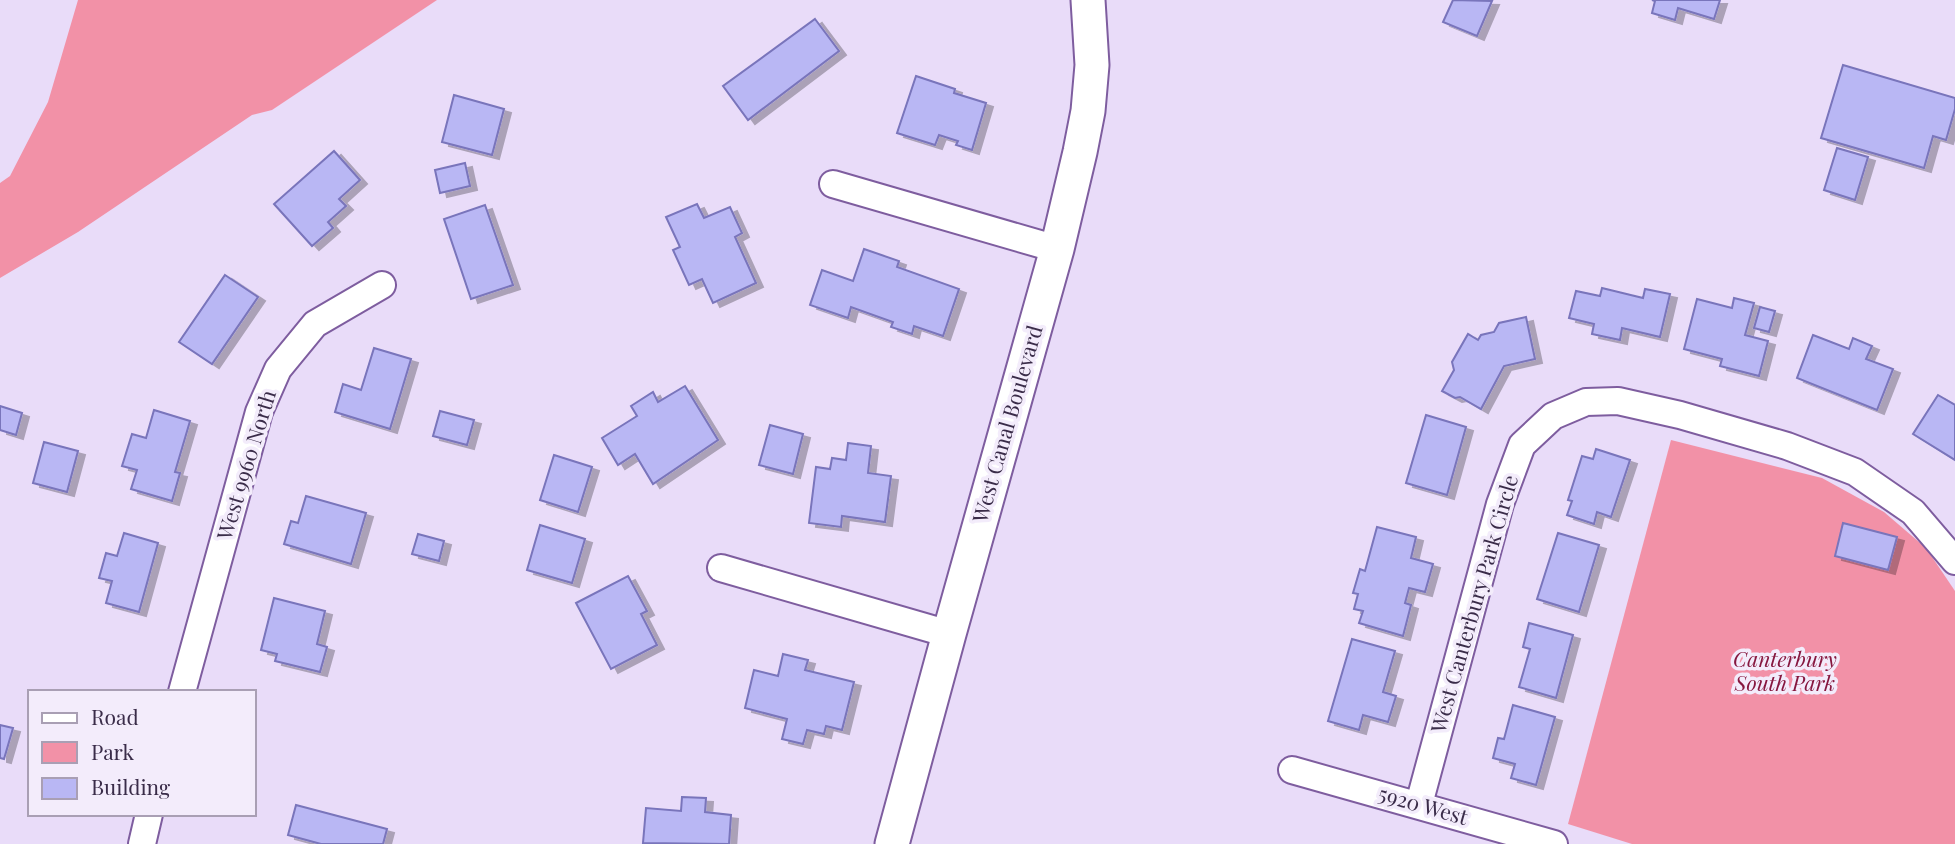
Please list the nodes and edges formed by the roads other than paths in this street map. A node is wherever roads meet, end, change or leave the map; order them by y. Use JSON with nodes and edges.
{"nodes":[{"id":1,"x":1088,"y":0,"type":"edge"},
{"id":2,"x":834,"y":184,"type":"dead end"},
{"id":3,"x":1057,"y":249,"type":"junction"},
{"id":4,"x":382,"y":285,"type":"dead end"},
{"id":5,"x":1955,"y":561,"type":"edge"},
{"id":6,"x":720,"y":568,"type":"dead end"},
{"id":7,"x":949,"y":634,"type":"junction"},
{"id":8,"x":183,"y":690,"type":"edge"},
{"id":9,"x":1292,"y":770,"type":"dead end"},
{"id":10,"x":1419,"y":804,"type":"junction"},
{"id":11,"x":149,"y":816,"type":"edge"},
{"id":12,"x":142,"y":844,"type":"edge"},
{"id":13,"x":892,"y":844,"type":"edge"},
{"id":14,"x":1554,"y":844,"type":"edge"}],
"edges":[{"from":1,"to":3,"type":"street","name":"West Canal Boulevard"},
{"from":2,"to":3,"type":"street"},
{"from":3,"to":7,"type":"street","name":"West Canal Boulevard"},
{"from":4,"to":8,"type":"street","name":"West 9960 North"},
{"from":5,"to":10,"type":"street","name":"West Canterbury Park Circle"},
{"from":6,"to":7,"type":"street"},
{"from":7,"to":13,"type":"street","name":"West Canal Boulevard"},
{"from":9,"to":10,"type":"street","name":"5920 West"},
{"from":10,"to":14,"type":"street","name":"5920 West"},
{"from":11,"to":12,"type":"street"}]}
